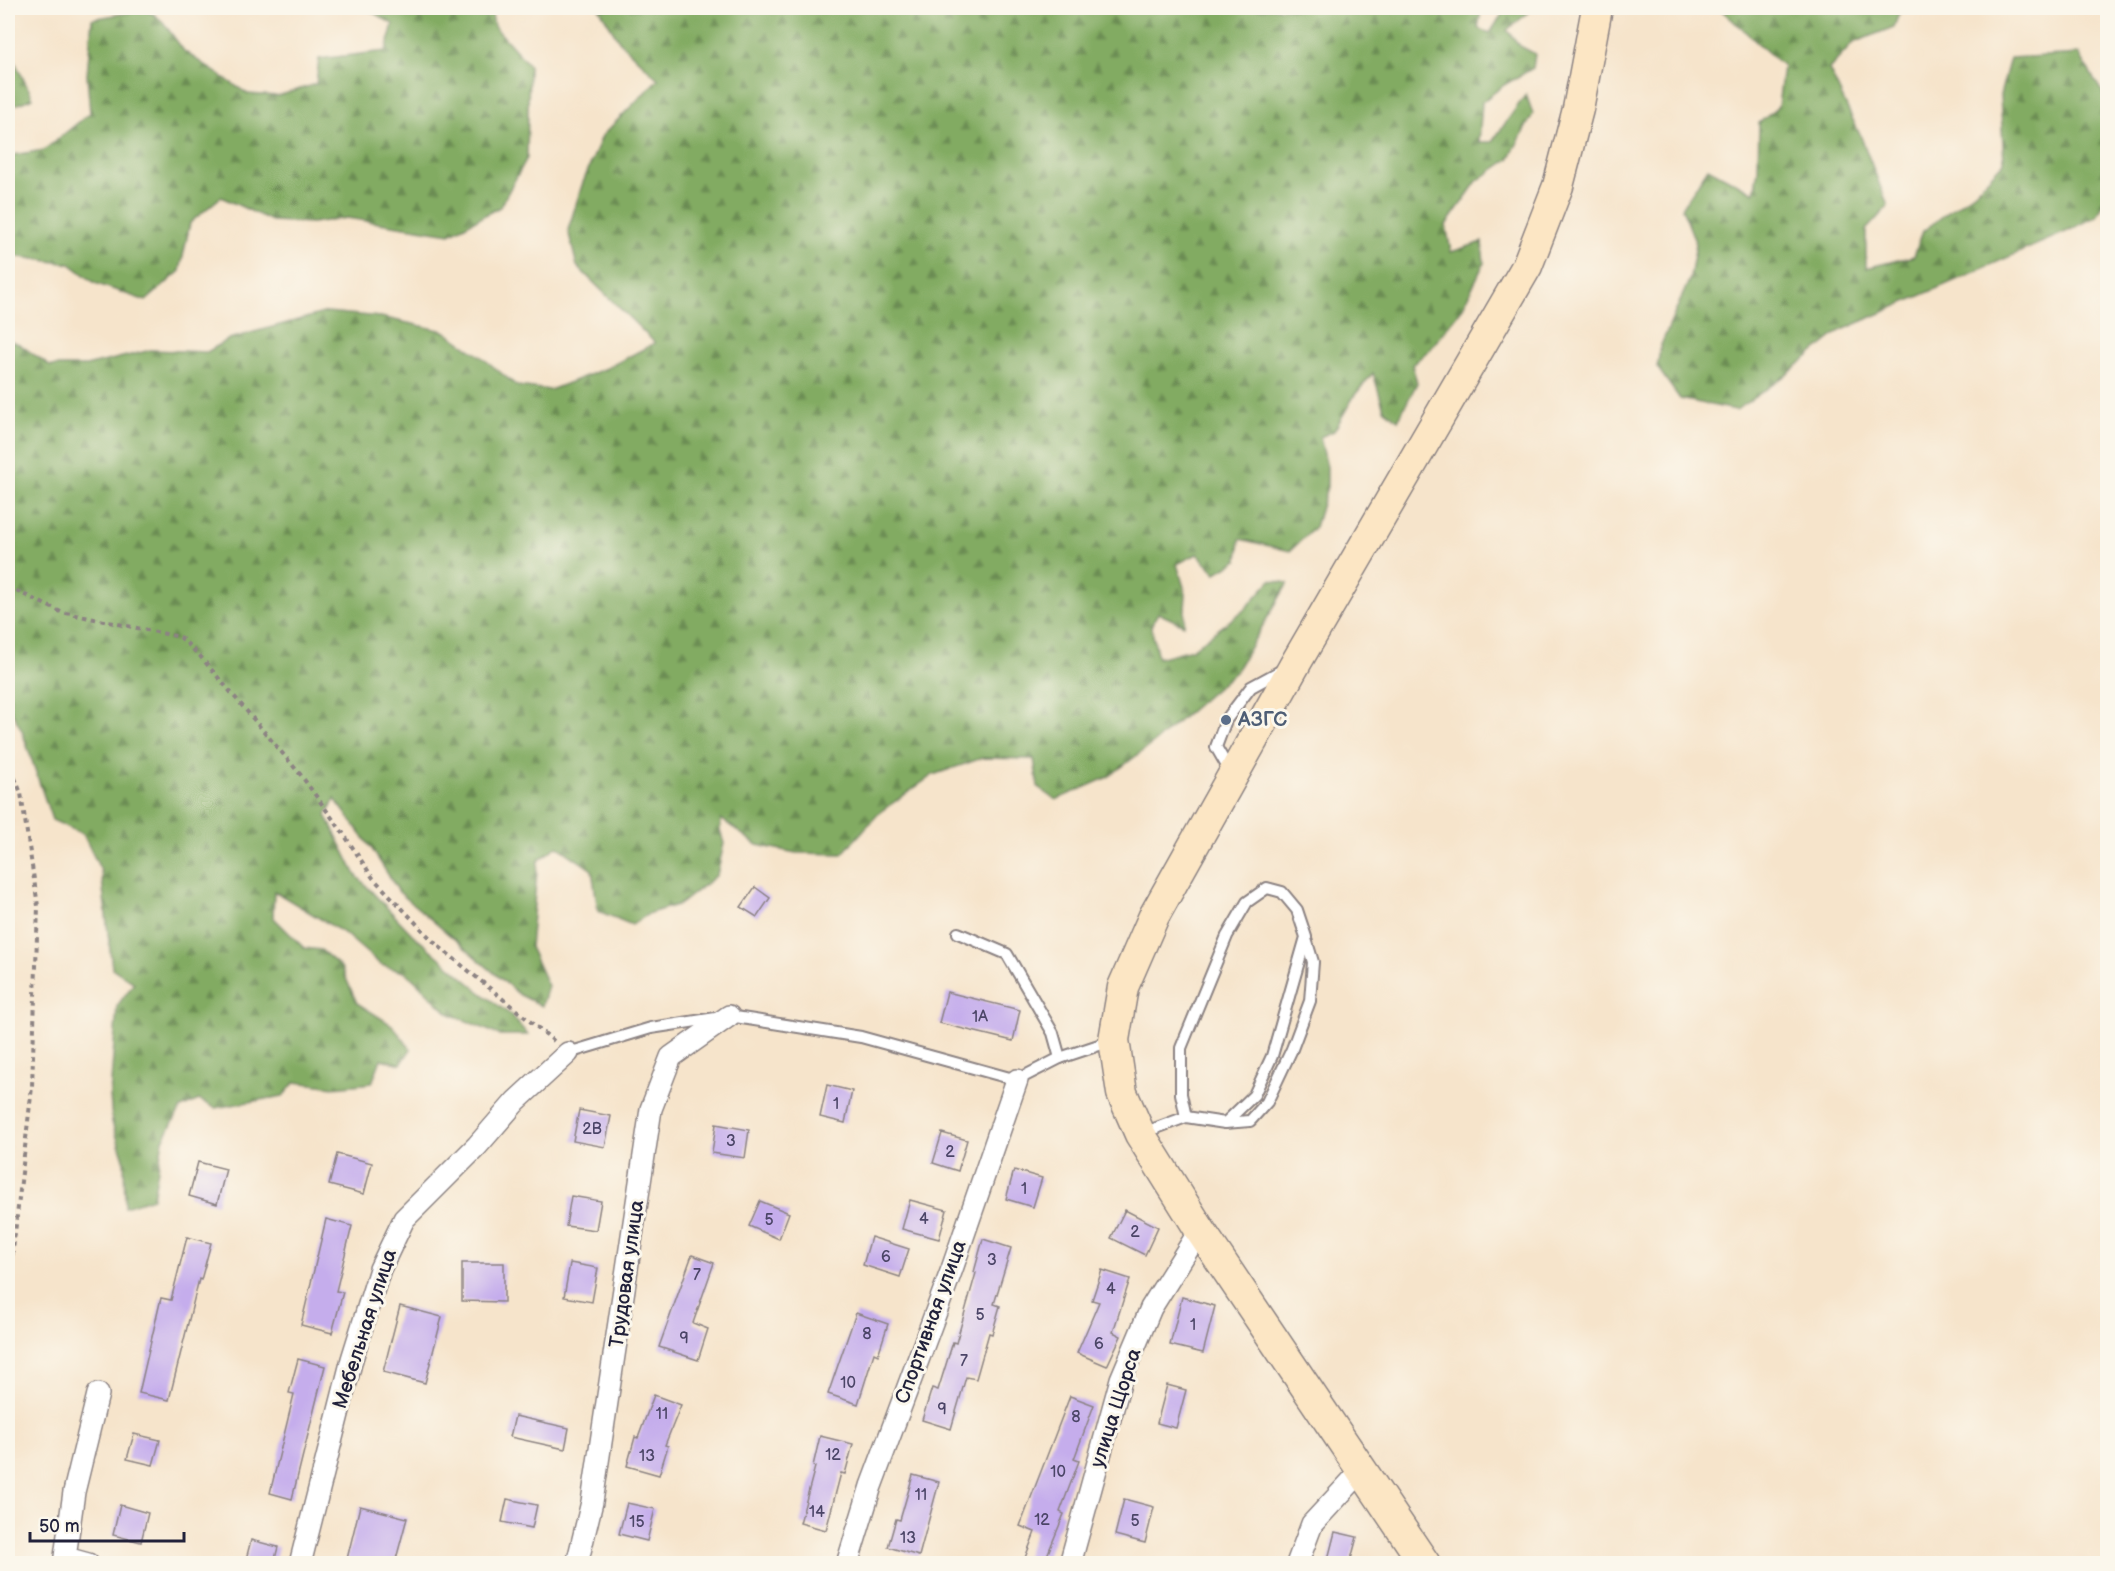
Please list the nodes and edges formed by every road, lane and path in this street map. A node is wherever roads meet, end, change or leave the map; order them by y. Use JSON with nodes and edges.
{"nodes":[{"id":1,"x":1598,"y":8,"type":"edge"},
{"id":2,"x":8,"y":587,"type":"edge"},
{"id":3,"x":8,"y":761,"type":"edge"},
{"id":4,"x":958,"y":933,"type":"dead end"},
{"id":5,"x":1306,"y":937,"type":"junction"},
{"id":6,"x":729,"y":1016,"type":"junction"},
{"id":7,"x":1114,"y":1040,"type":"junction"},
{"id":8,"x":568,"y":1053,"type":"junction"},
{"id":9,"x":1060,"y":1058,"type":"junction"},
{"id":10,"x":1017,"y":1080,"type":"junction"},
{"id":11,"x":1186,"y":1117,"type":"junction"},
{"id":12,"x":1226,"y":1123,"type":"junction"},
{"id":13,"x":1140,"y":1134,"type":"junction"},
{"id":14,"x":1200,"y":1230,"type":"junction"},
{"id":15,"x":8,"y":1293,"type":"edge"},
{"id":16,"x":98,"y":1395,"type":"dead end"},
{"id":17,"x":1362,"y":1470,"type":"junction"},
{"id":18,"x":65,"y":1561,"type":"edge"},
{"id":19,"x":88,"y":1563,"type":"edge"},
{"id":20,"x":300,"y":1563,"type":"edge"},
{"id":21,"x":577,"y":1563,"type":"edge"},
{"id":22,"x":847,"y":1563,"type":"edge"},
{"id":23,"x":1070,"y":1563,"type":"edge"},
{"id":24,"x":1297,"y":1563,"type":"edge"},
{"id":25,"x":1425,"y":1563,"type":"edge"}],
"edges":[{"from":1,"to":7,"type":"main road"},
{"from":2,"to":8,"type":"path"},
{"from":3,"to":15,"type":"path"},
{"from":4,"to":9,"type":"lane"},
{"from":5,"to":11,"type":"lane"},
{"from":5,"to":12,"type":"lane"},
{"from":5,"to":12,"type":"lane"},
{"from":6,"to":8,"type":"lane"},
{"from":6,"to":10,"type":"lane"},
{"from":6,"to":21,"type":"street","name":"Трудовая улица"},
{"from":7,"to":9,"type":"lane"},
{"from":7,"to":13,"type":"main road"},
{"from":8,"to":20,"type":"street","name":"Мебельная улица"},
{"from":9,"to":10,"type":"lane"},
{"from":10,"to":22,"type":"street","name":"Спортивная улица"},
{"from":11,"to":12,"type":"lane"},
{"from":11,"to":13,"type":"lane"},
{"from":13,"to":14,"type":"main road"},
{"from":14,"to":17,"type":"main road"},
{"from":14,"to":23,"type":"street","name":"улица Щорса"},
{"from":16,"to":18,"type":"street"},
{"from":17,"to":24,"type":"street"},
{"from":17,"to":25,"type":"main road"},
{"from":18,"to":19,"type":"street"}]}
